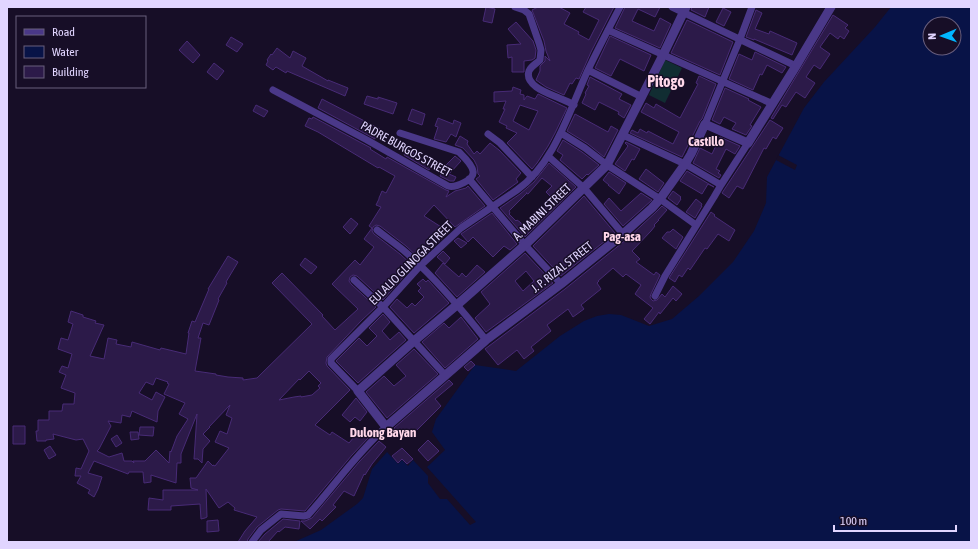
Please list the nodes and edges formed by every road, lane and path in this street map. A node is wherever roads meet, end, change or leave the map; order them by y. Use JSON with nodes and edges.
{"nodes":[{"id":1,"x":515,"y":7,"type":"edge"},
{"id":2,"x":620,"y":7,"type":"edge"},
{"id":3,"x":672,"y":7,"type":"edge"},
{"id":4,"x":752,"y":7,"type":"edge"},
{"id":5,"x":831,"y":7,"type":"edge"},
{"id":6,"x":685,"y":10,"type":"edge"},
{"id":7,"x":608,"y":30,"type":"junction"},
{"id":8,"x":740,"y":39,"type":"junction"},
{"id":9,"x":663,"y":55,"type":"junction"},
{"id":10,"x":796,"y":66,"type":"junction"},
{"id":11,"x":588,"y":70,"type":"junction"},
{"id":12,"x":722,"y":81,"type":"junction"},
{"id":13,"x":273,"y":90,"type":"dead end"},
{"id":14,"x":642,"y":97,"type":"junction"},
{"id":15,"x":574,"y":104,"type":"junction"},
{"id":16,"x":773,"y":104,"type":"junction"},
{"id":17,"x":705,"y":124,"type":"junction"},
{"id":18,"x":400,"y":133,"type":"dead end"},
{"id":19,"x":561,"y":133,"type":"junction"},
{"id":20,"x":488,"y":134,"type":"dead end"},
{"id":21,"x":623,"y":135,"type":"junction"},
{"id":22,"x":748,"y":143,"type":"junction"},
{"id":23,"x":548,"y":156,"type":"junction"},
{"id":24,"x":685,"y":164,"type":"junction"},
{"id":25,"x":608,"y":165,"type":"junction"},
{"id":26,"x":532,"y":177,"type":"junction"},
{"id":27,"x":469,"y":179,"type":"junction"},
{"id":28,"x":720,"y":185,"type":"junction"},
{"id":29,"x":584,"y":188,"type":"junction"},
{"id":30,"x":660,"y":199,"type":"junction"},
{"id":31,"x":492,"y":207,"type":"junction"},
{"id":32,"x":696,"y":225,"type":"junction"},
{"id":33,"x":377,"y":230,"type":"dead end"},
{"id":34,"x":623,"y":234,"type":"junction"},
{"id":35,"x":525,"y":245,"type":"junction"},
{"id":36,"x":420,"y":266,"type":"junction"},
{"id":37,"x":354,"y":280,"type":"dead end"},
{"id":38,"x":561,"y":284,"type":"junction"},
{"id":39,"x":655,"y":296,"type":"dead end"},
{"id":40,"x":458,"y":304,"type":"junction"},
{"id":41,"x":382,"y":307,"type":"junction"},
{"id":42,"x":486,"y":340,"type":"junction"},
{"id":43,"x":414,"y":341,"type":"junction"},
{"id":44,"x":445,"y":375,"type":"junction"},
{"id":45,"x":358,"y":390,"type":"junction"},
{"id":46,"x":386,"y":427,"type":"junction"},
{"id":47,"x":252,"y":542,"type":"edge"}],
"edges":[{"from":1,"to":15,"type":"street"},
{"from":2,"to":7,"type":"street","name":"EULALIO GLINOGA STREET"},
{"from":3,"to":6,"type":"street"},
{"from":4,"to":8,"type":"street","name":"J. P. RIZAL STREET"},
{"from":5,"to":10,"type":"street"},
{"from":6,"to":8,"type":"street"},
{"from":6,"to":9,"type":"street","name":"A. MABINI STREET"},
{"from":7,"to":9,"type":"street"},
{"from":7,"to":11,"type":"street","name":"EULALIO GLINOGA STREET"},
{"from":8,"to":10,"type":"street"},
{"from":8,"to":12,"type":"street","name":"J. P. RIZAL STREET"},
{"from":9,"to":12,"type":"street"},
{"from":9,"to":14,"type":"street","name":"A. MABINI STREET"},
{"from":10,"to":16,"type":"street"},
{"from":11,"to":14,"type":"street"},
{"from":11,"to":15,"type":"street","name":"EULALIO GLINOGA STREET"},
{"from":12,"to":16,"type":"street"},
{"from":12,"to":17,"type":"street","name":"J. P. RIZAL STREET"},
{"from":13,"to":27,"type":"street","name":"PADRE BURGOS STREET"},
{"from":14,"to":21,"type":"street","name":"A. MABINI STREET"},
{"from":15,"to":19,"type":"street","name":"EULALIO GLINOGA STREET"},
{"from":16,"to":22,"type":"street"},
{"from":17,"to":22,"type":"street"},
{"from":17,"to":24,"type":"street","name":"J. P. RIZAL STREET"},
{"from":18,"to":27,"type":"street"},
{"from":19,"to":23,"type":"street","name":"EULALIO GLINOGA STREET"},
{"from":19,"to":25,"type":"street"},
{"from":20,"to":26,"type":"street"},
{"from":21,"to":24,"type":"street"},
{"from":21,"to":25,"type":"street","name":"A. MABINI STREET"},
{"from":22,"to":28,"type":"street"},
{"from":23,"to":26,"type":"street","name":"EULALIO GLINOGA STREET"},
{"from":23,"to":29,"type":"street"},
{"from":24,"to":28,"type":"street"},
{"from":24,"to":30,"type":"street","name":"J. P. RIZAL STREET"},
{"from":25,"to":29,"type":"street","name":"A. MABINI STREET"},
{"from":25,"to":30,"type":"street"},
{"from":26,"to":31,"type":"street","name":"EULALIO GLINOGA STREET"},
{"from":27,"to":31,"type":"street"},
{"from":28,"to":32,"type":"street"},
{"from":29,"to":34,"type":"street"},
{"from":29,"to":35,"type":"street","name":"A. MABINI STREET"},
{"from":30,"to":32,"type":"street"},
{"from":30,"to":34,"type":"street","name":"J. P. RIZAL STREET"},
{"from":31,"to":35,"type":"street"},
{"from":31,"to":36,"type":"street","name":"EULALIO GLINOGA STREET"},
{"from":32,"to":39,"type":"street"},
{"from":33,"to":36,"type":"street"},
{"from":34,"to":38,"type":"street","name":"J. P. RIZAL STREET"},
{"from":35,"to":38,"type":"street"},
{"from":35,"to":40,"type":"street","name":"A. MABINI STREET"},
{"from":36,"to":40,"type":"street"},
{"from":36,"to":41,"type":"street","name":"EULALIO GLINOGA STREET"},
{"from":37,"to":41,"type":"street"},
{"from":38,"to":42,"type":"street","name":"J. P. RIZAL STREET"},
{"from":40,"to":42,"type":"street"},
{"from":40,"to":43,"type":"street","name":"A. MABINI STREET"},
{"from":41,"to":43,"type":"street"},
{"from":41,"to":45,"type":"street","name":"EULALIO GLINOGA STREET"},
{"from":42,"to":44,"type":"street","name":"J. P. RIZAL STREET"},
{"from":43,"to":44,"type":"street"},
{"from":43,"to":45,"type":"street","name":"A. MABINI STREET"},
{"from":44,"to":46,"type":"street","name":"J. P. RIZAL STREET"},
{"from":45,"to":46,"type":"street"},
{"from":46,"to":47,"type":"street"}]}
